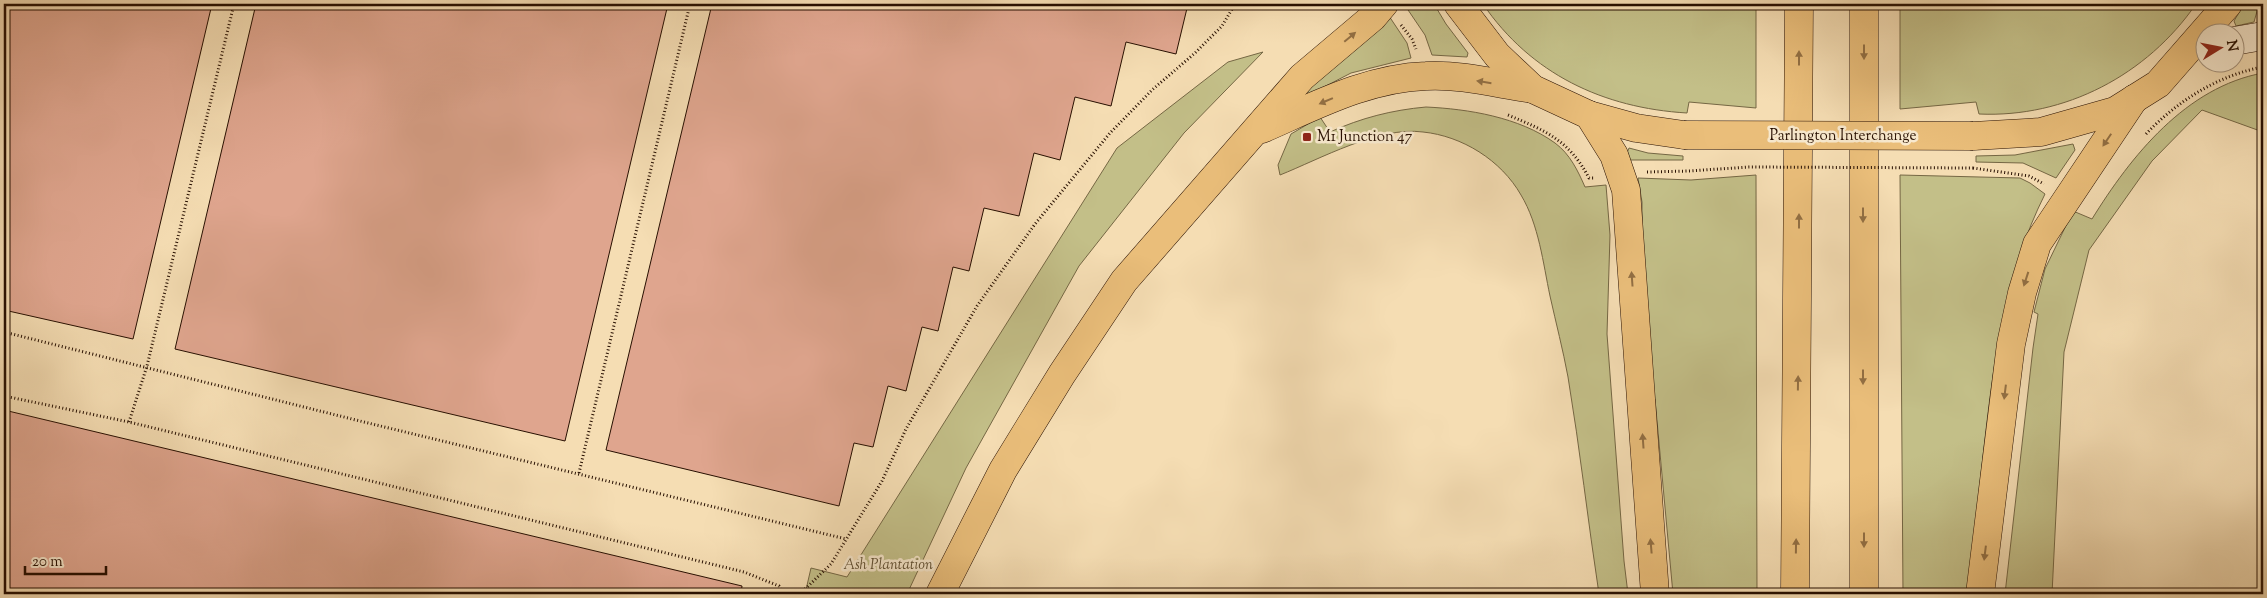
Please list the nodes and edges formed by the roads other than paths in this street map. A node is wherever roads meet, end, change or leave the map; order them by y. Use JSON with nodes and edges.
{"nodes":[{"id":1,"x":1458,"y":4,"type":"edge"},
{"id":2,"x":1799,"y":4,"type":"edge"},
{"id":3,"x":1864,"y":4,"type":"edge"},
{"id":4,"x":2228,"y":4,"type":"edge"},
{"id":5,"x":1390,"y":11,"type":"edge"},
{"id":6,"x":2215,"y":22,"type":"edge"},
{"id":7,"x":2263,"y":36,"type":"edge"},
{"id":8,"x":2244,"y":39,"type":"edge"},
{"id":9,"x":2194,"y":52,"type":"edge"},
{"id":10,"x":1533,"y":89,"type":"junction"},
{"id":11,"x":2134,"y":99,"type":"junction"},
{"id":12,"x":1589,"y":115,"type":"junction"},
{"id":13,"x":1254,"y":133,"type":"junction"},
{"id":14,"x":940,"y":594,"type":"edge"},
{"id":15,"x":1655,"y":594,"type":"edge"},
{"id":16,"x":1795,"y":594,"type":"edge"},
{"id":17,"x":1864,"y":594,"type":"edge"},
{"id":18,"x":1980,"y":594,"type":"edge"}],
"edges":[{"from":1,"to":10,"type":"main road","name":"Parlington Interchange"},
{"from":16,"to":2,"type":"main road","one_way":true},
{"from":3,"to":17,"type":"main road","one_way":true},
{"from":4,"to":6,"type":"main road","name":"Parlington Interchange"},
{"from":13,"to":5,"type":"main road","one_way":true},
{"from":7,"to":8,"type":"main road"},
{"from":9,"to":11,"type":"main road","name":"Parlington Interchange"},
{"from":10,"to":12,"type":"main road","name":"Parlington Interchange"},
{"from":10,"to":13,"type":"main road","one_way":true},
{"from":11,"to":12,"type":"main road","name":"Parlington Interchange","bridge":true},
{"from":11,"to":18,"type":"main road","one_way":true},
{"from":15,"to":12,"type":"main road","one_way":true},
{"from":13,"to":14,"type":"main road"}]}
